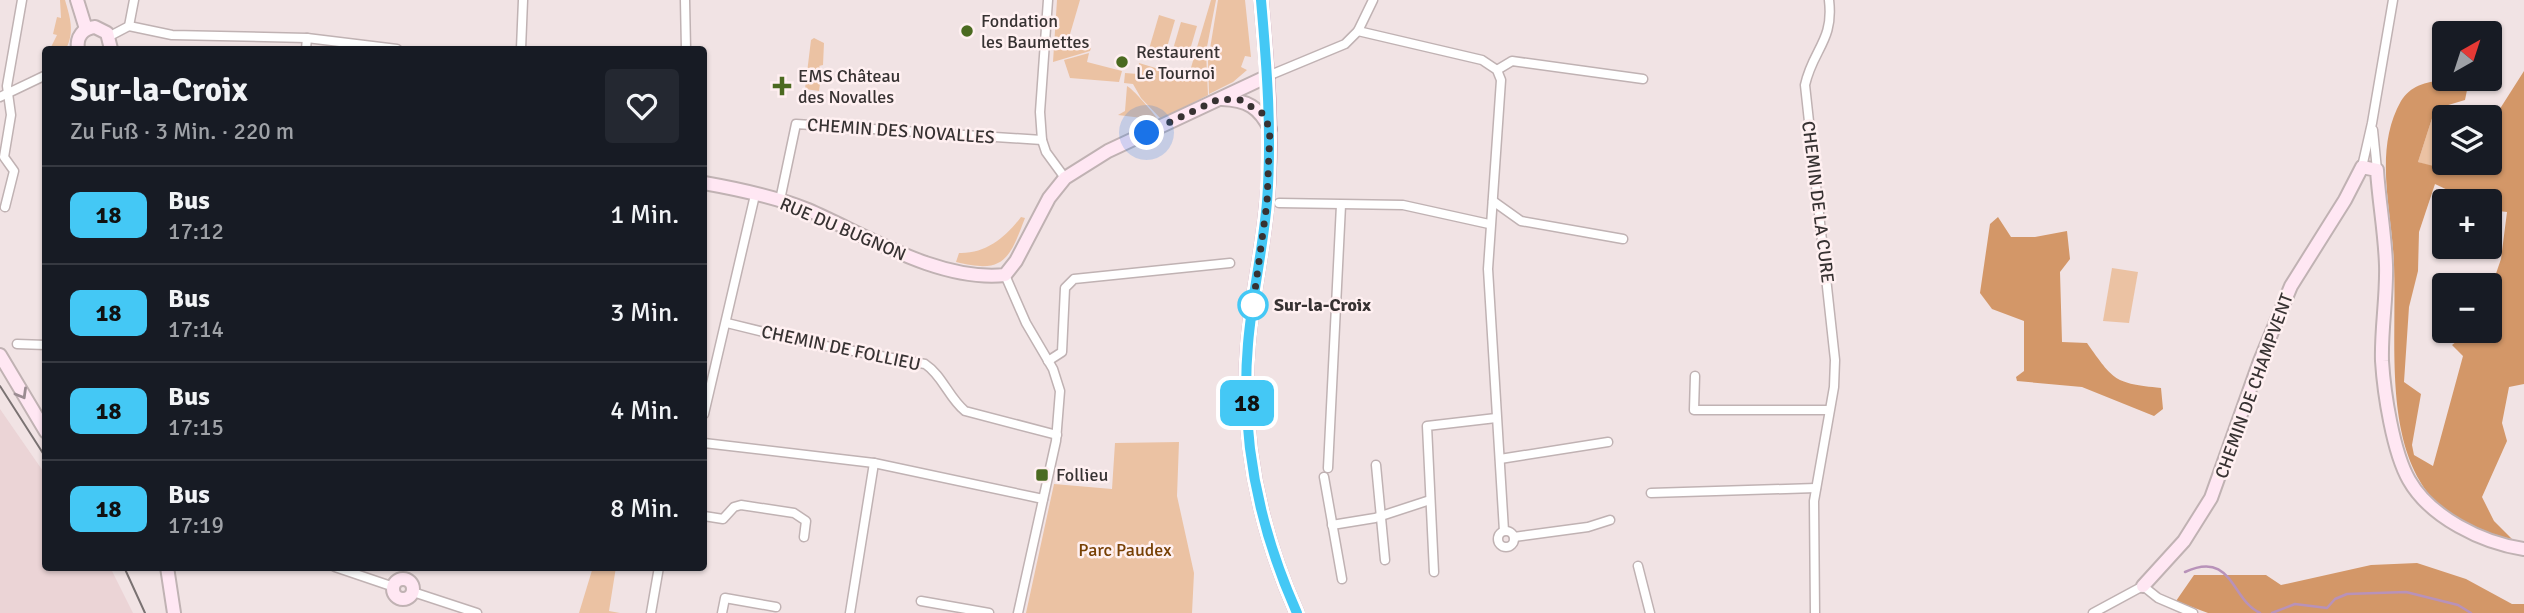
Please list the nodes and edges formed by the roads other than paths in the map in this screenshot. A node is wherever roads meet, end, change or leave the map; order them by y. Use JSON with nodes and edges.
{"nodes":[{"id":1,"x":22,"y":0,"type":"edge"},
{"id":2,"x":77,"y":0,"type":"edge"},
{"id":3,"x":134,"y":0,"type":"edge"},
{"id":4,"x":523,"y":0,"type":"edge"},
{"id":5,"x":685,"y":0,"type":"edge"},
{"id":6,"x":1048,"y":0,"type":"edge"},
{"id":7,"x":1261,"y":0,"type":"edge"},
{"id":8,"x":1373,"y":0,"type":"edge"},
{"id":9,"x":1829,"y":0,"type":"edge"},
{"id":10,"x":2393,"y":0,"type":"edge"},
{"id":11,"x":129,"y":26,"type":"junction"},
{"id":12,"x":86,"y":29,"type":"junction"},
{"id":13,"x":1358,"y":32,"type":"junction"},
{"id":14,"x":307,"y":38,"type":"junction"},
{"id":15,"x":111,"y":43,"type":"edge"},
{"id":16,"x":78,"y":46,"type":"edge"},
{"id":17,"x":306,"y":46,"type":"edge"},
{"id":18,"x":372,"y":46,"type":"edge"},
{"id":19,"x":522,"y":46,"type":"edge"},
{"id":20,"x":686,"y":46,"type":"edge"},
{"id":21,"x":1497,"y":71,"type":"junction"},
{"id":22,"x":1268,"y":76,"type":"junction"},
{"id":23,"x":42,"y":77,"type":"edge"},
{"id":24,"x":1643,"y":79,"type":"dead end"},
{"id":25,"x":4,"y":96,"type":"edge"},
{"id":26,"x":1219,"y":99,"type":"junction"},
{"id":27,"x":2372,"y":123,"type":"junction"},
{"id":28,"x":1270,"y":129,"type":"junction"},
{"id":29,"x":1042,"y":140,"type":"junction"},
{"id":30,"x":2362,"y":167,"type":"junction"},
{"id":31,"x":2376,"y":170,"type":"junction"},
{"id":32,"x":1065,"y":178,"type":"junction"},
{"id":33,"x":707,"y":184,"type":"edge"},
{"id":34,"x":755,"y":195,"type":"junction"},
{"id":35,"x":780,"y":200,"type":"junction"},
{"id":36,"x":1493,"y":201,"type":"junction"},
{"id":37,"x":1279,"y":203,"type":"dead end"},
{"id":38,"x":1341,"y":205,"type":"junction"},
{"id":39,"x":5,"y":207,"type":"dead end"},
{"id":40,"x":1489,"y":224,"type":"junction"},
{"id":41,"x":1623,"y":239,"type":"dead end"},
{"id":42,"x":1230,"y":263,"type":"dead end"},
{"id":43,"x":1005,"y":275,"type":"junction"},
{"id":44,"x":727,"y":323,"type":"junction"},
{"id":45,"x":17,"y":344,"type":"dead end"},
{"id":46,"x":42,"y":345,"type":"edge"},
{"id":47,"x":0,"y":355,"type":"edge"},
{"id":48,"x":1048,"y":361,"type":"junction"},
{"id":49,"x":1695,"y":376,"type":"dead end"},
{"id":50,"x":707,"y":402,"type":"edge"},
{"id":51,"x":1829,"y":410,"type":"junction"},
{"id":52,"x":1496,"y":418,"type":"junction"},
{"id":53,"x":42,"y":425,"type":"edge"},
{"id":54,"x":1057,"y":435,"type":"junction"},
{"id":55,"x":1608,"y":442,"type":"dead end"},
{"id":56,"x":707,"y":443,"type":"edge"},
{"id":57,"x":1500,"y":459,"type":"junction"},
{"id":58,"x":874,"y":463,"type":"junction"},
{"id":59,"x":1376,"y":465,"type":"dead end"},
{"id":60,"x":1328,"y":468,"type":"dead end"},
{"id":61,"x":1324,"y":477,"type":"dead end"},
{"id":62,"x":1816,"y":488,"type":"junction"},
{"id":63,"x":1651,"y":493,"type":"dead end"},
{"id":64,"x":1043,"y":499,"type":"junction"},
{"id":65,"x":1430,"y":500,"type":"junction"},
{"id":66,"x":1382,"y":515,"type":"junction"},
{"id":67,"x":707,"y":516,"type":"edge"},
{"id":68,"x":1610,"y":520,"type":"dead end"},
{"id":69,"x":1332,"y":525,"type":"junction"},
{"id":70,"x":1504,"y":531,"type":"junction"},
{"id":71,"x":804,"y":537,"type":"dead end"},
{"id":72,"x":1514,"y":537,"type":"junction"},
{"id":73,"x":2524,"y":549,"type":"edge"},
{"id":74,"x":1385,"y":561,"type":"dead end"},
{"id":75,"x":1638,"y":566,"type":"dead end"},
{"id":76,"x":168,"y":571,"type":"edge"},
{"id":77,"x":347,"y":571,"type":"edge"},
{"id":78,"x":658,"y":571,"type":"edge"},
{"id":79,"x":1434,"y":572,"type":"dead end"},
{"id":80,"x":1342,"y":579,"type":"dead end"},
{"id":81,"x":409,"y":580,"type":"edge"},
{"id":82,"x":2143,"y":586,"type":"junction"},
{"id":83,"x":394,"y":587,"type":"junction"},
{"id":84,"x":401,"y":599,"type":"junction"},
{"id":85,"x":921,"y":601,"type":"dead end"},
{"id":86,"x":776,"y":607,"type":"dead end"},
{"id":87,"x":2108,"y":608,"type":"edge"},
{"id":88,"x":174,"y":613,"type":"edge"},
{"id":89,"x":397,"y":613,"type":"edge"},
{"id":90,"x":477,"y":613,"type":"edge"},
{"id":91,"x":651,"y":613,"type":"edge"},
{"id":92,"x":722,"y":613,"type":"edge"},
{"id":93,"x":850,"y":613,"type":"edge"},
{"id":94,"x":989,"y":613,"type":"edge"},
{"id":95,"x":1018,"y":613,"type":"edge"},
{"id":96,"x":1297,"y":613,"type":"edge"},
{"id":97,"x":1650,"y":613,"type":"edge"},
{"id":98,"x":1815,"y":613,"type":"edge"},
{"id":99,"x":2093,"y":613,"type":"edge"},
{"id":100,"x":2193,"y":613,"type":"edge"}],
"edges":[{"from":1,"to":25,"type":"street"},
{"from":2,"to":12,"type":"street"},
{"from":3,"to":11,"type":"street"},
{"from":4,"to":19,"type":"street"},
{"from":5,"to":20,"type":"street"},
{"from":6,"to":29,"type":"street"},
{"from":7,"to":22,"type":"main road"},
{"from":8,"to":13,"type":"street"},
{"from":9,"to":51,"type":"street","name":"CHEMIN DE LA CURE"},
{"from":10,"to":27,"type":"street","name":"CHEMIN DE CHAMPVENT"},
{"from":11,"to":14,"type":"street"},
{"from":11,"to":15,"type":"street"},
{"from":12,"to":15,"type":"street"},
{"from":12,"to":16,"type":"street"},
{"from":13,"to":21,"type":"street"},
{"from":13,"to":22,"type":"street"},
{"from":14,"to":17,"type":"street"},
{"from":14,"to":18,"type":"street"},
{"from":21,"to":24,"type":"street"},
{"from":21,"to":36,"type":"street"},
{"from":22,"to":26,"type":"street"},
{"from":22,"to":28,"type":"main road"},
{"from":23,"to":25,"type":"street"},
{"from":25,"to":39,"type":"street"},
{"from":26,"to":28,"type":"street"},
{"from":26,"to":32,"type":"street"},
{"from":27,"to":30,"type":"street","name":"CHEMIN DE CHAMPVENT"},
{"from":27,"to":31,"type":"street","name":"CHEMIN DE CHAMPVENT"},
{"from":28,"to":96,"type":"main road"},
{"from":29,"to":32,"type":"street"},
{"from":29,"to":35,"type":"street","name":"CHEMIN DES NOVALLES"},
{"from":30,"to":31,"type":"street"},
{"from":30,"to":82,"type":"street","name":"CHEMIN DE CHAMPVENT"},
{"from":31,"to":73,"type":"street"},
{"from":32,"to":43,"type":"street"},
{"from":33,"to":34,"type":"street","name":"RUE DU BUGNON"},
{"from":34,"to":35,"type":"street","name":"RUE DU BUGNON"},
{"from":34,"to":44,"type":"street"},
{"from":35,"to":43,"type":"street","name":"RUE DU BUGNON"},
{"from":36,"to":40,"type":"street"},
{"from":36,"to":41,"type":"street"},
{"from":37,"to":38,"type":"street"},
{"from":38,"to":40,"type":"street"},
{"from":38,"to":60,"type":"street"},
{"from":40,"to":52,"type":"street"},
{"from":42,"to":48,"type":"street"},
{"from":43,"to":48,"type":"street"},
{"from":44,"to":50,"type":"street"},
{"from":44,"to":54,"type":"street","name":"CHEMIN DE FOLLIEU"},
{"from":45,"to":46,"type":"street"},
{"from":47,"to":53,"type":"street","one_way":true},
{"from":48,"to":54,"type":"street"},
{"from":49,"to":51,"type":"street"},
{"from":51,"to":62,"type":"street","name":"CHEMIN DE LA CURE"},
{"from":52,"to":57,"type":"street"},
{"from":52,"to":65,"type":"street"},
{"from":54,"to":64,"type":"street"},
{"from":55,"to":57,"type":"street"},
{"from":56,"to":58,"type":"street"},
{"from":57,"to":70,"type":"street"},
{"from":58,"to":64,"type":"street"},
{"from":58,"to":93,"type":"street"},
{"from":59,"to":66,"type":"street"},
{"from":61,"to":69,"type":"street"},
{"from":62,"to":63,"type":"street"},
{"from":62,"to":98,"type":"street","name":"CHEMIN DE LA CURE"},
{"from":64,"to":95,"type":"street"},
{"from":65,"to":66,"type":"street"},
{"from":65,"to":79,"type":"street"},
{"from":66,"to":69,"type":"street"},
{"from":66,"to":74,"type":"street"},
{"from":67,"to":71,"type":"street"},
{"from":68,"to":72,"type":"street"},
{"from":69,"to":80,"type":"street"},
{"from":70,"to":72,"type":"street"},
{"from":70,"to":72,"type":"street"},
{"from":75,"to":97,"type":"street"},
{"from":76,"to":88,"type":"street"},
{"from":77,"to":83,"type":"street"},
{"from":78,"to":91,"type":"street"},
{"from":81,"to":83,"type":"street"},
{"from":81,"to":84,"type":"street"},
{"from":81,"to":90,"type":"street"},
{"from":82,"to":87,"type":"street"},
{"from":82,"to":100,"type":"street"},
{"from":83,"to":84,"type":"street"},
{"from":84,"to":89,"type":"street"},
{"from":85,"to":94,"type":"street"},
{"from":86,"to":92,"type":"street"},
{"from":87,"to":99,"type":"street"}]}
